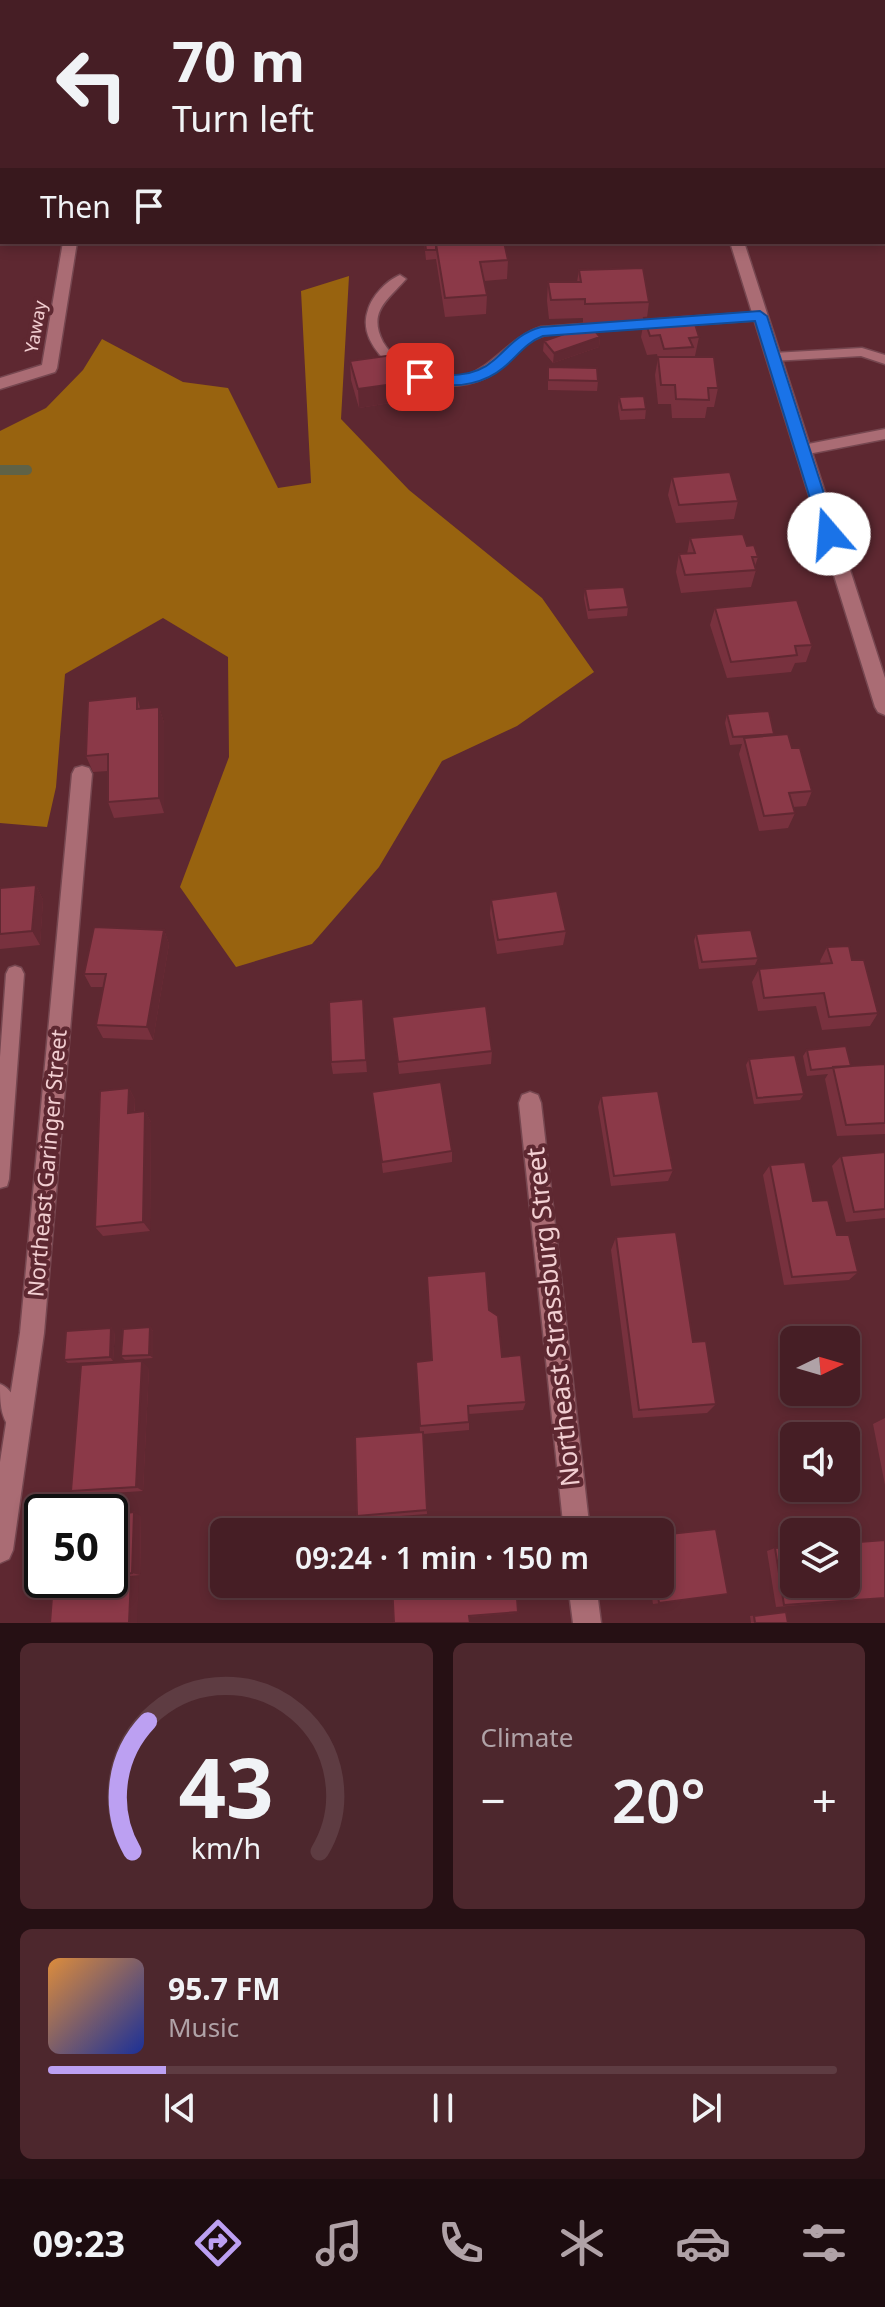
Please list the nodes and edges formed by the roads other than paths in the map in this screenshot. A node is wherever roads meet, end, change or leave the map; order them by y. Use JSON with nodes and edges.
{"nodes":[{"id":1,"x":70,"y":244,"type":"edge"},
{"id":2,"x":738,"y":244,"type":"edge"},
{"id":3,"x":400,"y":279,"type":"dead end"},
{"id":4,"x":760,"y":316,"type":"junction"},
{"id":5,"x":773,"y":357,"type":"junction"},
{"id":6,"x":885,"y":360,"type":"edge"},
{"id":7,"x":0,"y":384,"type":"edge"},
{"id":8,"x":885,"y":434,"type":"edge"},
{"id":9,"x":803,"y":450,"type":"junction"},
{"id":10,"x":885,"y":707,"type":"edge"},
{"id":11,"x":82,"y":774,"type":"dead end"},
{"id":12,"x":15,"y":974,"type":"dead end"},
{"id":13,"x":530,"y":1103,"type":"dead end"},
{"id":14,"x":0,"y":1179,"type":"edge"},
{"id":15,"x":0,"y":1394,"type":"edge"},
{"id":16,"x":19,"y":1423,"type":"junction"},
{"id":17,"x":575,"y":1518,"type":"edge"},
{"id":18,"x":0,"y":1550,"type":"edge"},
{"id":19,"x":584,"y":1598,"type":"edge"},
{"id":20,"x":587,"y":1623,"type":"edge"}],
"edges":[{"from":1,"to":7,"type":"street","name":"Yaway"},
{"from":2,"to":4,"type":"street"},
{"from":3,"to":4,"type":"lane"},
{"from":4,"to":5,"type":"street"},
{"from":5,"to":6,"type":"lane"},
{"from":5,"to":9,"type":"street"},
{"from":8,"to":9,"type":"lane"},
{"from":9,"to":10,"type":"street"},
{"from":11,"to":16,"type":"street","name":"Northeast Garinger Street"},
{"from":12,"to":14,"type":"lane"},
{"from":13,"to":17,"type":"street","name":"Northeast Strassburg Street"},
{"from":15,"to":16,"type":"lane"},
{"from":16,"to":18,"type":"street","name":"Northeast Garinger Street"},
{"from":19,"to":20,"type":"street"}]}
